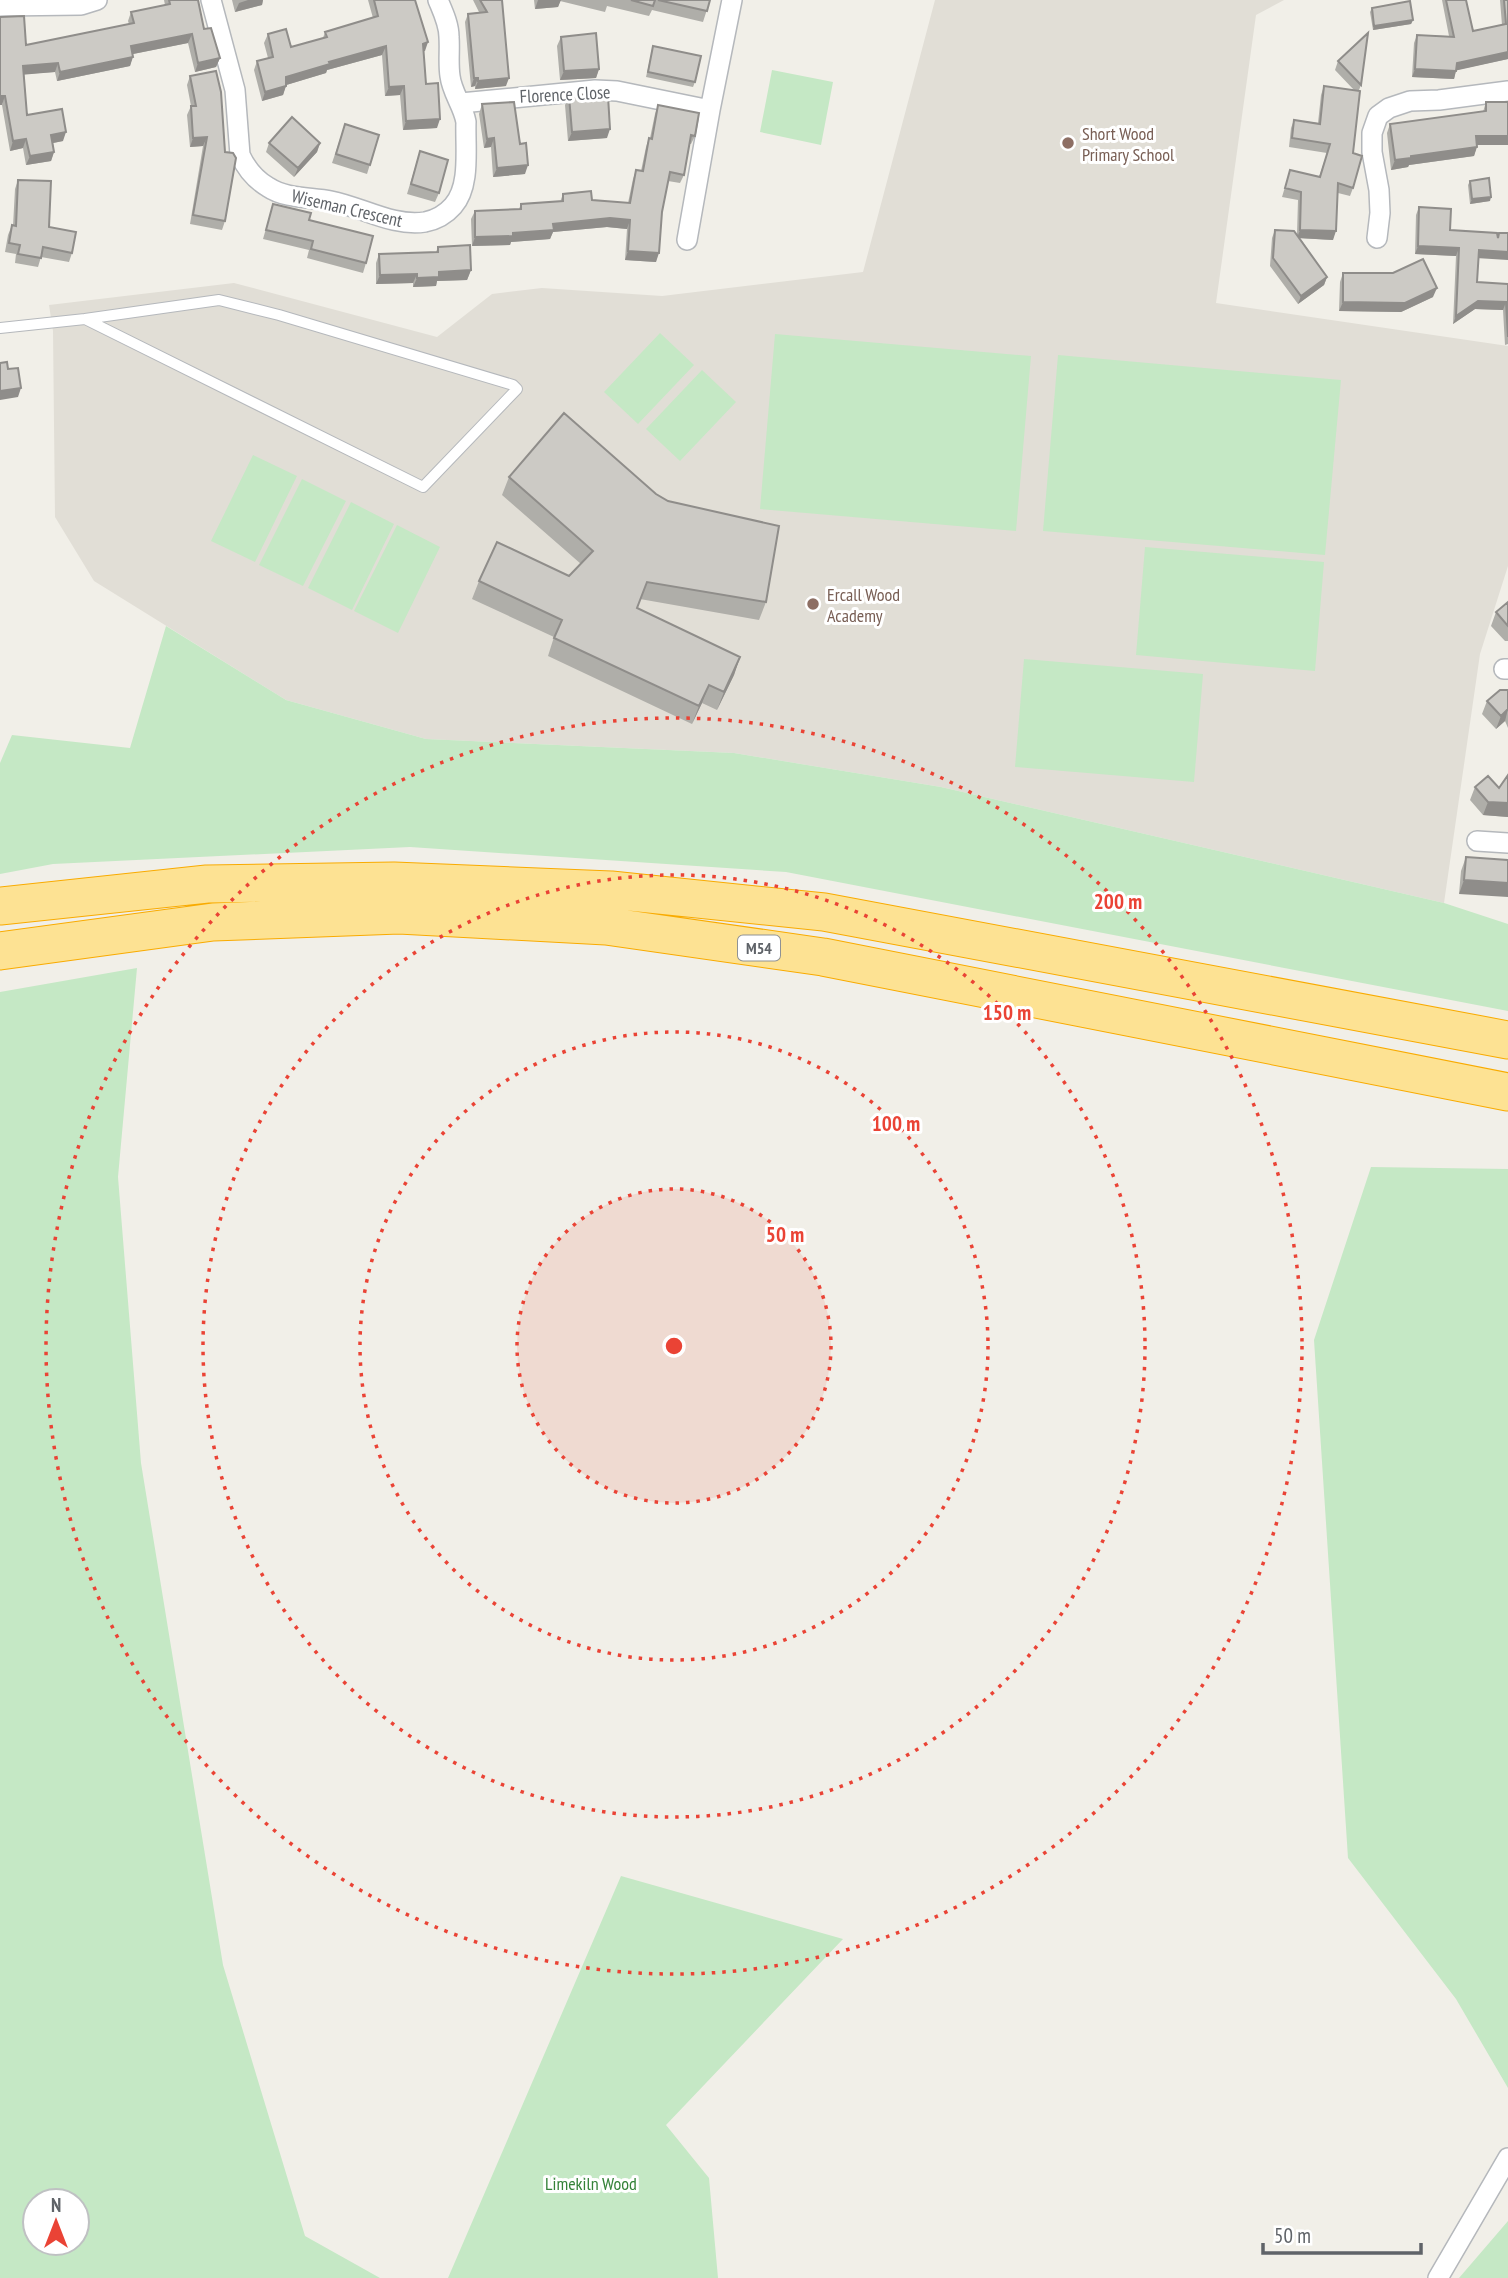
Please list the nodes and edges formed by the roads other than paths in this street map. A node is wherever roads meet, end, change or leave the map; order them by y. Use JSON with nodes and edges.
{"nodes":[{"id":1,"x":97,"y":0,"type":"edge"},
{"id":2,"x":211,"y":0,"type":"edge"},
{"id":3,"x":438,"y":0,"type":"edge"},
{"id":4,"x":732,"y":0,"type":"edge"},
{"id":5,"x":0,"y":6,"type":"edge"},
{"id":6,"x":1508,"y":91,"type":"edge"},
{"id":7,"x":461,"y":103,"type":"junction"},
{"id":8,"x":710,"y":110,"type":"junction"},
{"id":9,"x":1377,"y":238,"type":"dead end"},
{"id":10,"x":687,"y":240,"type":"dead end"},
{"id":11,"x":85,"y":319,"type":"junction"},
{"id":12,"x":0,"y":328,"type":"edge"},
{"id":13,"x":1477,"y":841,"type":"dead end"},
{"id":14,"x":1508,"y":843,"type":"edge"},
{"id":15,"x":0,"y":906,"type":"edge"},
{"id":16,"x":0,"y":951,"type":"edge"},
{"id":17,"x":1508,"y":1040,"type":"edge"},
{"id":18,"x":1508,"y":1092,"type":"edge"},
{"id":19,"x":1508,"y":2158,"type":"edge"},
{"id":20,"x":1438,"y":2278,"type":"edge"}],
"edges":[{"from":1,"to":5,"type":"street"},
{"from":2,"to":7,"type":"street","name":"Wiseman Crescent"},
{"from":3,"to":7,"type":"street","name":"Wiseman Crescent"},
{"from":4,"to":8,"type":"street"},
{"from":6,"to":9,"type":"street"},
{"from":7,"to":8,"type":"street","name":"Florence Close"},
{"from":8,"to":10,"type":"street"},
{"from":11,"to":11,"type":"lane"},
{"from":11,"to":12,"type":"lane"},
{"from":13,"to":14,"type":"street"},
{"from":15,"to":17,"type":"highway"},
{"from":16,"to":18,"type":"highway","number":"M54"},
{"from":19,"to":20,"type":"street"}]}
